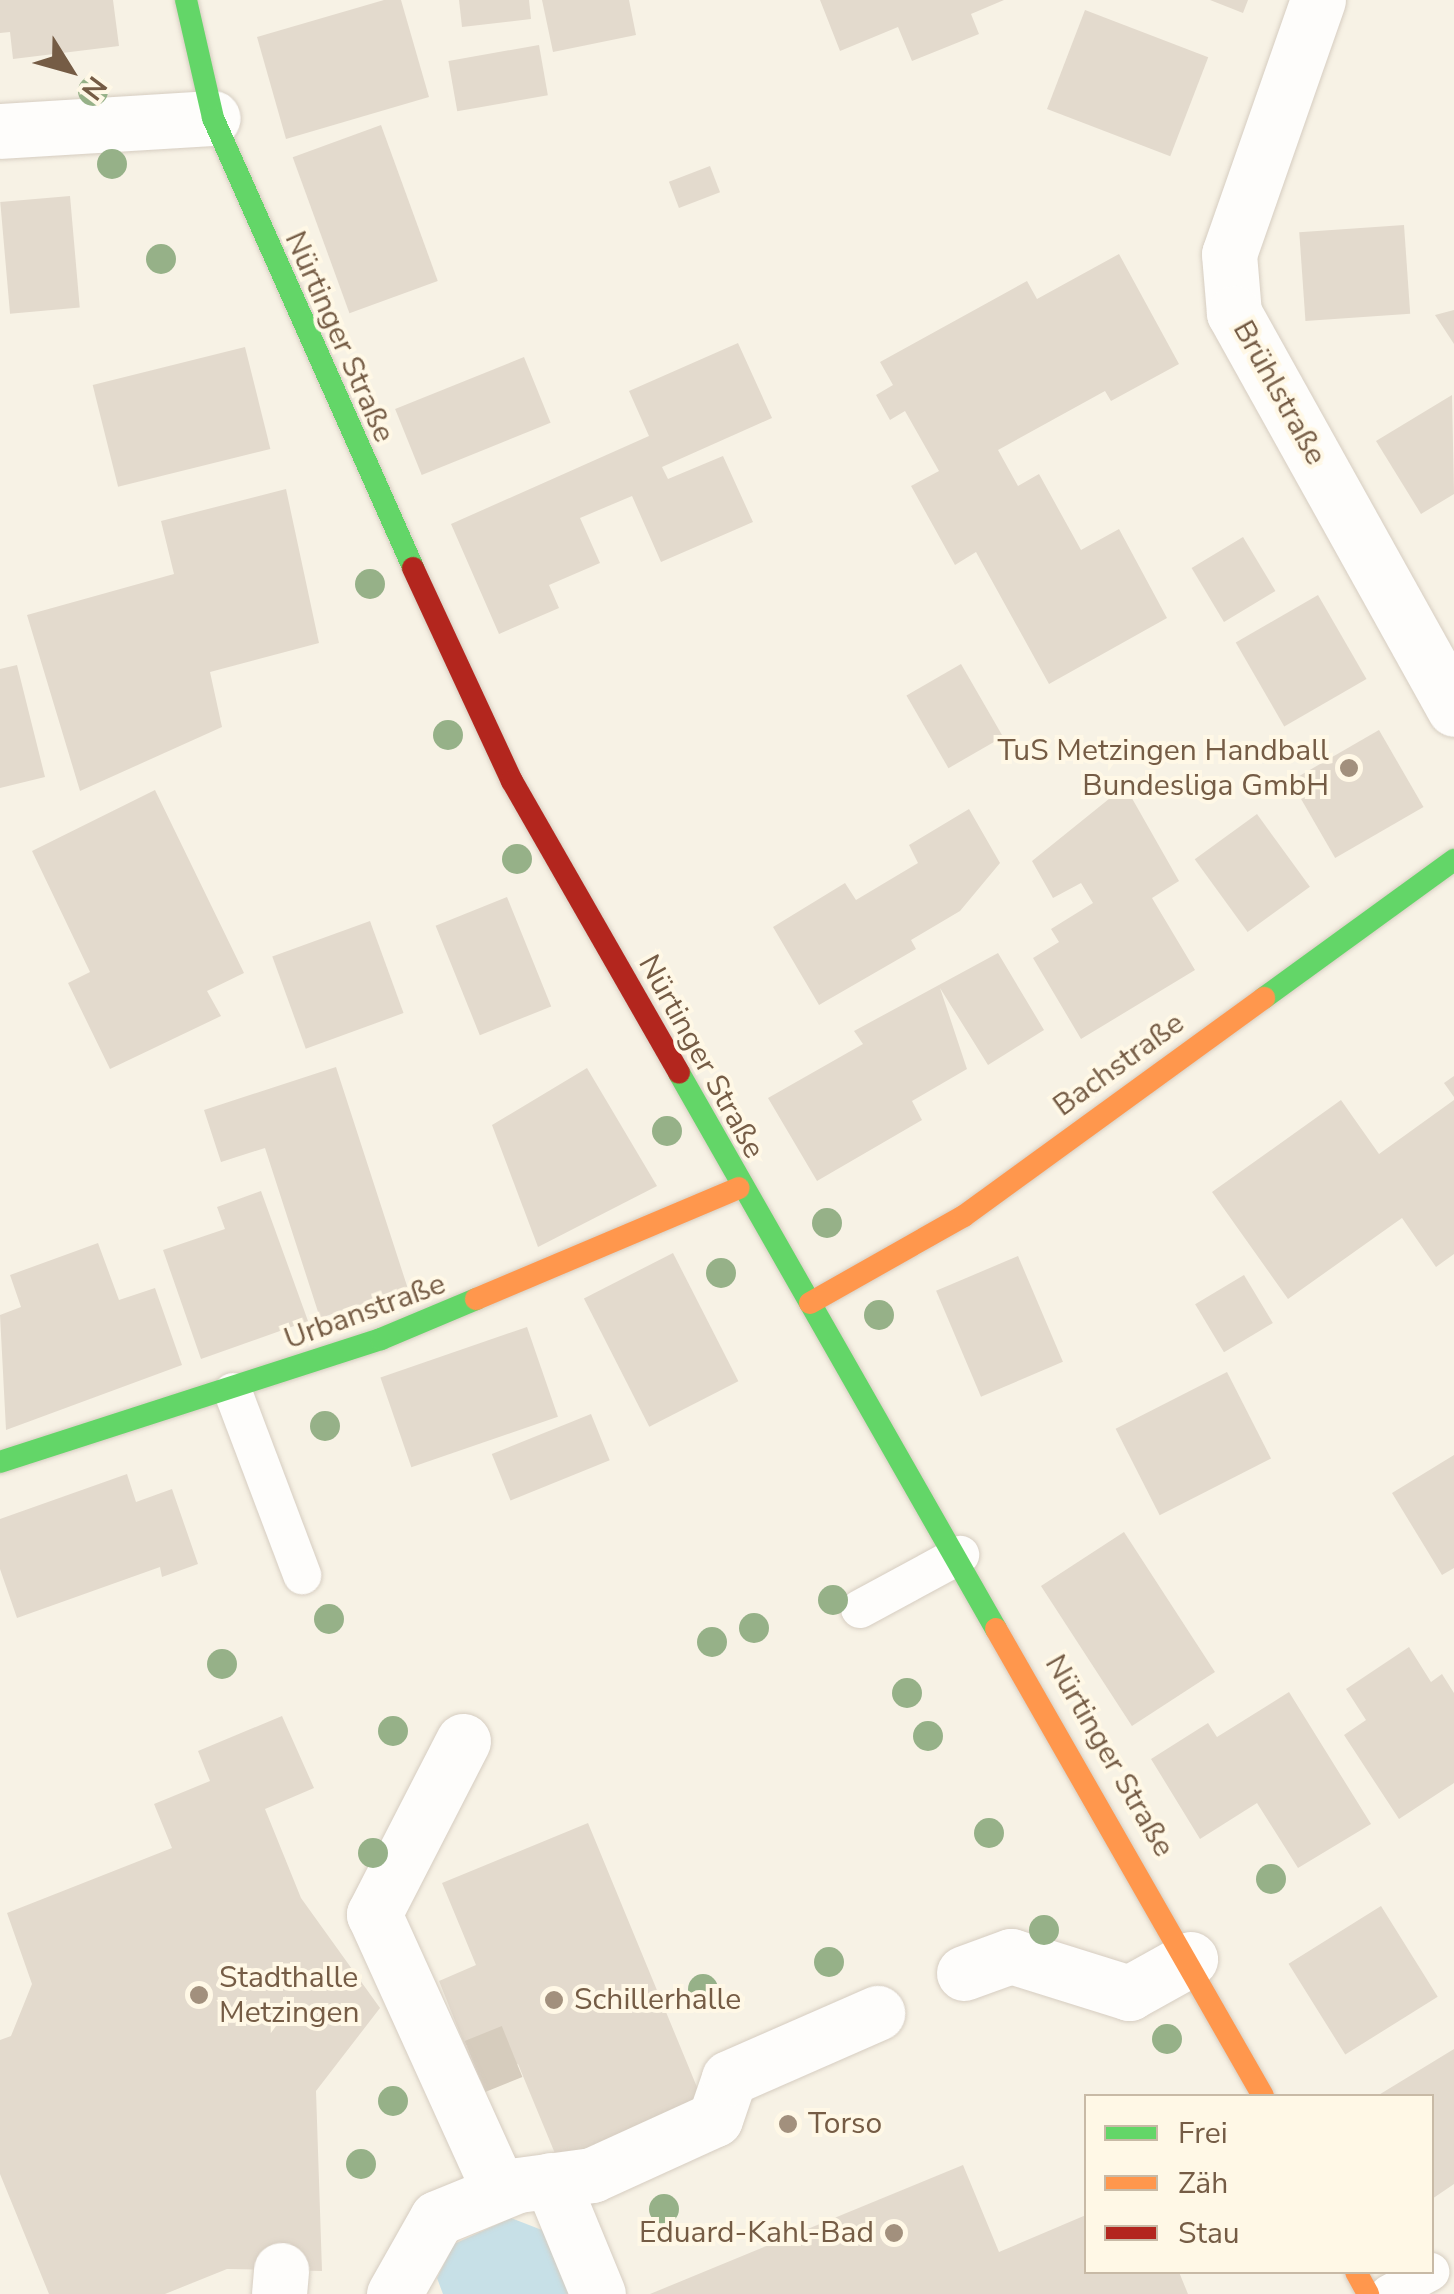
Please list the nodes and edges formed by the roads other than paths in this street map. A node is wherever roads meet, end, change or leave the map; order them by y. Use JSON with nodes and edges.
{"nodes":[{"id":1,"x":186,"y":0,"type":"edge"},
{"id":2,"x":1318,"y":0,"type":"edge"},
{"id":3,"x":212,"y":118,"type":"junction"},
{"id":4,"x":0,"y":131,"type":"edge"},
{"id":5,"x":1454,"y":709,"type":"edge"},
{"id":6,"x":1454,"y":860,"type":"edge"},
{"id":7,"x":739,"y":1188,"type":"junction"},
{"id":8,"x":810,"y":1303,"type":"junction"},
{"id":9,"x":233,"y":1392,"type":"junction"},
{"id":10,"x":0,"y":1462,"type":"edge"},
{"id":11,"x":960,"y":1555,"type":"junction"},
{"id":12,"x":302,"y":1575,"type":"dead end"},
{"id":13,"x":860,"y":1609,"type":"dead end"},
{"id":14,"x":463,"y":1742,"type":"dead end"},
{"id":15,"x":1190,"y":1959,"type":"junction"},
{"id":16,"x":964,"y":1974,"type":"dead end"},
{"id":17,"x":877,"y":2012,"type":"dead end"},
{"id":18,"x":1262,"y":2094,"type":"edge"},
{"id":19,"x":526,"y":2186,"type":"junction"},
{"id":20,"x":1426,"y":2274,"type":"edge"},
{"id":21,"x":394,"y":2294,"type":"edge"},
{"id":22,"x":598,"y":2294,"type":"edge"},
{"id":23,"x":1389,"y":2294,"type":"edge"}],
"edges":[{"from":1,"to":3,"type":"main road","name":"Nürtinger Straße"},
{"from":2,"to":5,"type":"street","name":"Brühlstraße"},
{"from":3,"to":4,"type":"street"},
{"from":3,"to":7,"type":"main road","name":"Nürtinger Straße"},
{"from":6,"to":8,"type":"main road","name":"Bachstraße"},
{"from":7,"to":8,"type":"main road","name":"Nürtinger Straße"},
{"from":7,"to":9,"type":"main road","name":"Urbanstraße"},
{"from":8,"to":11,"type":"main road","name":"Nürtinger Straße"},
{"from":9,"to":10,"type":"main road","name":"Urbanstraße"},
{"from":9,"to":12,"type":"lane"},
{"from":11,"to":13,"type":"lane"},
{"from":11,"to":15,"type":"main road","name":"Nürtinger Straße"},
{"from":14,"to":19,"type":"street"},
{"from":15,"to":16,"type":"street"},
{"from":15,"to":18,"type":"main road","name":"Nürtinger Straße"},
{"from":17,"to":19,"type":"street"},
{"from":19,"to":21,"type":"street"},
{"from":19,"to":22,"type":"street"},
{"from":20,"to":23,"type":"lane"}]}
